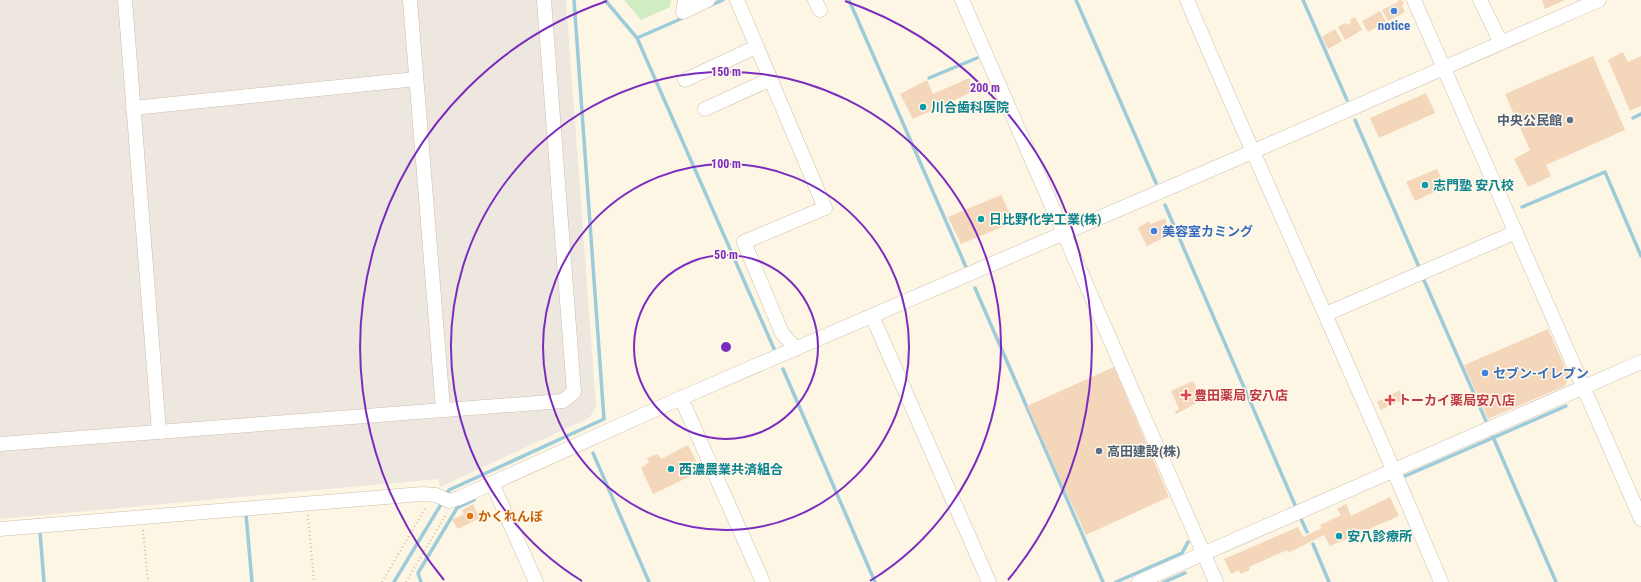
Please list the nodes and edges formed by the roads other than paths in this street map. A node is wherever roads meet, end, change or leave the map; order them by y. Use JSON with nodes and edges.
{"nodes":[{"id":1,"x":125,"y":0,"type":"edge"},
{"id":2,"x":410,"y":0,"type":"edge"},
{"id":3,"x":544,"y":0,"type":"edge"},
{"id":4,"x":685,"y":0,"type":"edge"},
{"id":5,"x":708,"y":0,"type":"edge"},
{"id":6,"x":737,"y":0,"type":"edge"},
{"id":7,"x":962,"y":0,"type":"edge"},
{"id":8,"x":1187,"y":0,"type":"edge"},
{"id":9,"x":1414,"y":0,"type":"edge"},
{"id":10,"x":1480,"y":0,"type":"edge"},
{"id":11,"x":1592,"y":1,"type":"edge"},
{"id":12,"x":1501,"y":43,"type":"junction"},
{"id":13,"x":756,"y":47,"type":"junction"},
{"id":14,"x":1444,"y":68,"type":"junction"},
{"id":15,"x":416,"y":78,"type":"junction"},
{"id":16,"x":771,"y":79,"type":"junction"},
{"id":17,"x":685,"y":80,"type":"dead end"},
{"id":18,"x":133,"y":108,"type":"junction"},
{"id":19,"x":705,"y":108,"type":"dead end"},
{"id":20,"x":1252,"y":152,"type":"junction"},
{"id":21,"x":1516,"y":232,"type":"junction"},
{"id":22,"x":1063,"y":233,"type":"junction"},
{"id":23,"x":1326,"y":314,"type":"junction"},
{"id":24,"x":872,"y":316,"type":"junction"},
{"id":25,"x":796,"y":349,"type":"junction"},
{"id":26,"x":1641,"y":362,"type":"edge"},
{"id":27,"x":1583,"y":387,"type":"junction"},
{"id":28,"x":681,"y":398,"type":"junction"},
{"id":29,"x":443,"y":409,"type":"junction"},
{"id":30,"x":159,"y":432,"type":"junction"},
{"id":31,"x":0,"y":444,"type":"edge"},
{"id":32,"x":1395,"y":471,"type":"junction"},
{"id":33,"x":492,"y":483,"type":"junction"},
{"id":34,"x":1641,"y":519,"type":"edge"},
{"id":35,"x":0,"y":529,"type":"edge"},
{"id":36,"x":1203,"y":554,"type":"junction"},
{"id":37,"x":536,"y":582,"type":"edge"},
{"id":38,"x":763,"y":582,"type":"edge"},
{"id":39,"x":989,"y":582,"type":"edge"},
{"id":40,"x":1139,"y":582,"type":"edge"},
{"id":41,"x":1216,"y":582,"type":"edge"},
{"id":42,"x":1442,"y":582,"type":"edge"}],
"edges":[{"from":1,"to":18,"type":"street"},
{"from":2,"to":15,"type":"street"},
{"from":3,"to":29,"type":"street"},
{"from":4,"to":5,"type":"street"},
{"from":6,"to":13,"type":"street"},
{"from":7,"to":22,"type":"street"},
{"from":8,"to":20,"type":"street"},
{"from":9,"to":14,"type":"street"},
{"from":10,"to":12,"type":"street"},
{"from":11,"to":12,"type":"street"},
{"from":12,"to":14,"type":"street"},
{"from":13,"to":16,"type":"street"},
{"from":13,"to":17,"type":"street"},
{"from":14,"to":20,"type":"street"},
{"from":14,"to":21,"type":"street"},
{"from":15,"to":18,"type":"street"},
{"from":15,"to":29,"type":"street"},
{"from":16,"to":19,"type":"street"},
{"from":16,"to":25,"type":"street"},
{"from":18,"to":30,"type":"street"},
{"from":20,"to":22,"type":"street"},
{"from":20,"to":23,"type":"street"},
{"from":21,"to":23,"type":"street"},
{"from":21,"to":27,"type":"street"},
{"from":22,"to":24,"type":"street"},
{"from":22,"to":36,"type":"street"},
{"from":23,"to":32,"type":"street"},
{"from":24,"to":25,"type":"street"},
{"from":24,"to":39,"type":"street"},
{"from":25,"to":28,"type":"street"},
{"from":26,"to":27,"type":"street"},
{"from":27,"to":32,"type":"street"},
{"from":27,"to":34,"type":"street"},
{"from":28,"to":33,"type":"street"},
{"from":28,"to":38,"type":"street"},
{"from":29,"to":30,"type":"street"},
{"from":30,"to":31,"type":"street"},
{"from":32,"to":36,"type":"street"},
{"from":32,"to":42,"type":"street"},
{"from":33,"to":35,"type":"street"},
{"from":33,"to":37,"type":"street"},
{"from":36,"to":40,"type":"street"},
{"from":36,"to":41,"type":"street"}]}
